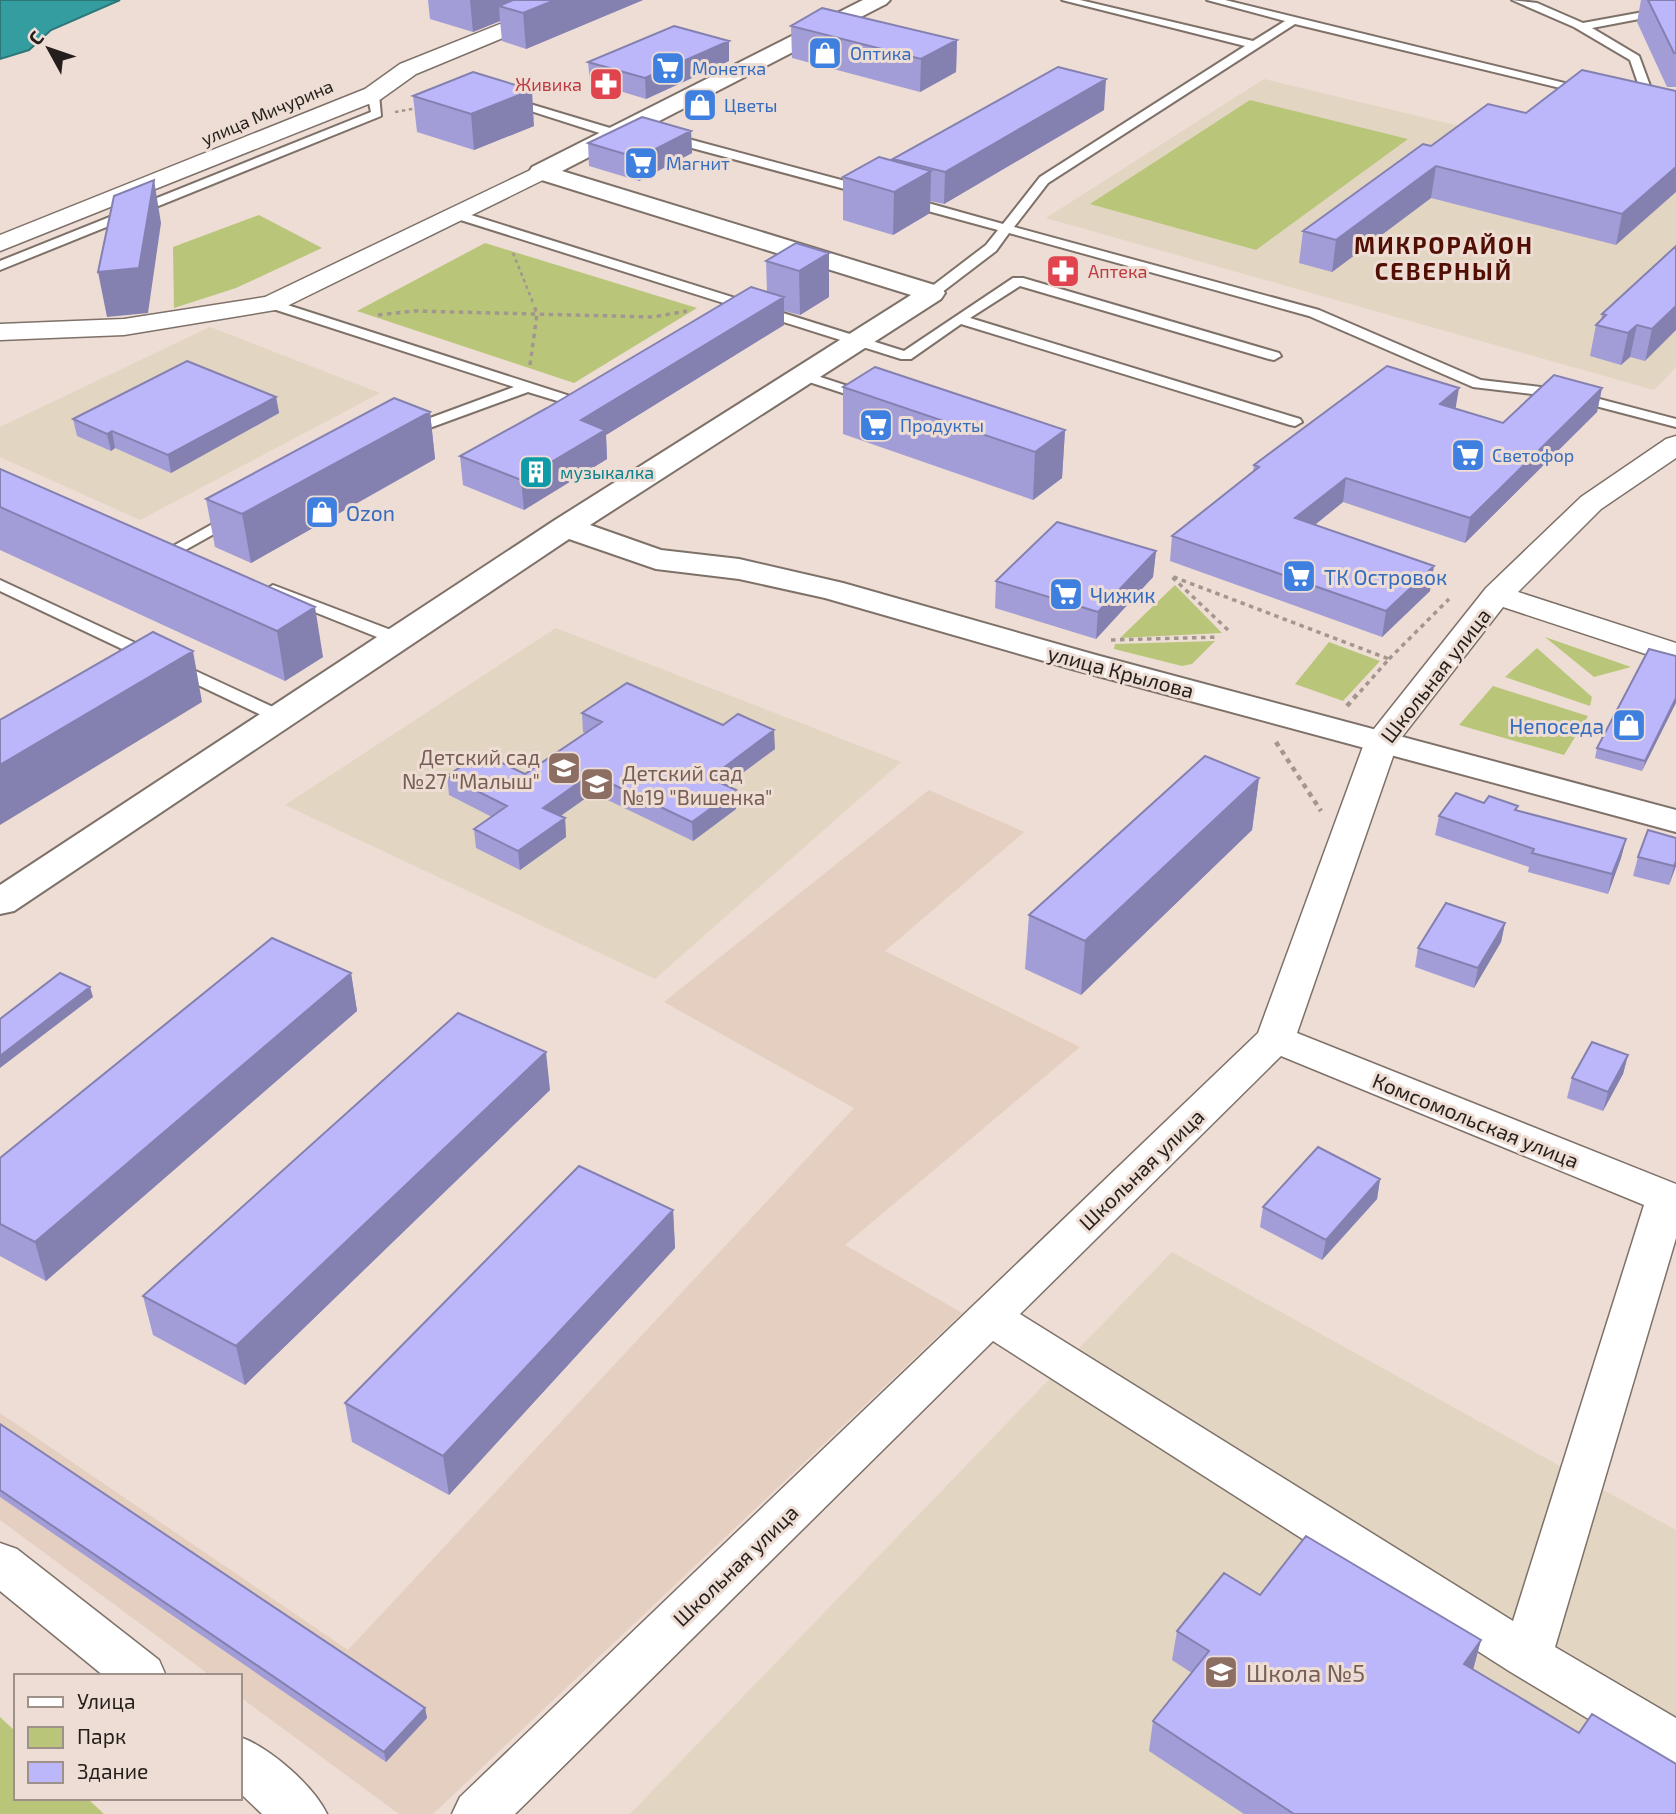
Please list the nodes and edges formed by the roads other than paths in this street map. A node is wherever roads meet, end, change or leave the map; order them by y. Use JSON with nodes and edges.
{"nodes":[{"id":1,"x":532,"y":0,"type":"edge"},
{"id":2,"x":578,"y":0,"type":"edge"},
{"id":3,"x":879,"y":0,"type":"edge"},
{"id":4,"x":1067,"y":0,"type":"edge"},
{"id":5,"x":1212,"y":0,"type":"edge"},
{"id":6,"x":1517,"y":0,"type":"edge"},
{"id":7,"x":1243,"y":3,"type":"edge"},
{"id":8,"x":1676,"y":9,"type":"edge"},
{"id":9,"x":1294,"y":19,"type":"junction"},
{"id":10,"x":1583,"y":26,"type":"junction"},
{"id":11,"x":1255,"y":45,"type":"junction"},
{"id":12,"x":382,"y":62,"type":"dead end"},
{"id":13,"x":1599,"y":94,"type":"edge"},
{"id":14,"x":496,"y":97,"type":"edge"},
{"id":15,"x":375,"y":104,"type":"junction"},
{"id":16,"x":1651,"y":106,"type":"edge"},
{"id":17,"x":255,"y":118,"type":"dead end"},
{"id":18,"x":622,"y":131,"type":"junction"},
{"id":19,"x":166,"y":154,"type":"dead end"},
{"id":20,"x":541,"y":172,"type":"junction"},
{"id":21,"x":455,"y":214,"type":"junction"},
{"id":22,"x":1005,"y":227,"type":"junction"},
{"id":23,"x":0,"y":244,"type":"edge"},
{"id":24,"x":0,"y":267,"type":"edge"},
{"id":25,"x":932,"y":293,"type":"junction"},
{"id":26,"x":272,"y":304,"type":"junction"},
{"id":27,"x":960,"y":320,"type":"junction"},
{"id":28,"x":0,"y":332,"type":"edge"},
{"id":29,"x":855,"y":341,"type":"junction"},
{"id":30,"x":1274,"y":356,"type":"dead end"},
{"id":31,"x":802,"y":375,"type":"junction"},
{"id":32,"x":528,"y":387,"type":"junction"},
{"id":33,"x":597,"y":388,"type":"edge"},
{"id":34,"x":881,"y":402,"type":"edge"},
{"id":35,"x":1295,"y":422,"type":"dead end"},
{"id":36,"x":1676,"y":422,"type":"edge"},
{"id":37,"x":388,"y":438,"type":"edge"},
{"id":38,"x":1676,"y":445,"type":"edge"},
{"id":39,"x":244,"y":512,"type":"edge"},
{"id":40,"x":566,"y":527,"type":"junction"},
{"id":41,"x":198,"y":560,"type":"edge"},
{"id":42,"x":0,"y":585,"type":"edge"},
{"id":43,"x":261,"y":585,"type":"edge"},
{"id":44,"x":1497,"y":595,"type":"junction"},
{"id":45,"x":398,"y":639,"type":"junction"},
{"id":46,"x":1676,"y":654,"type":"edge"},
{"id":47,"x":282,"y":718,"type":"junction"},
{"id":48,"x":1382,"y":741,"type":"junction"},
{"id":49,"x":1676,"y":821,"type":"edge"},
{"id":50,"x":0,"y":902,"type":"edge"},
{"id":51,"x":1275,"y":1038,"type":"junction"},
{"id":52,"x":1672,"y":1199,"type":"edge"},
{"id":53,"x":990,"y":1317,"type":"junction"},
{"id":54,"x":0,"y":1563,"type":"edge"},
{"id":55,"x":1527,"y":1656,"type":"junction"},
{"id":56,"x":139,"y":1674,"type":"edge"},
{"id":57,"x":1676,"y":1745,"type":"edge"},
{"id":58,"x":242,"y":1762,"type":"edge"},
{"id":59,"x":300,"y":1814,"type":"edge"},
{"id":60,"x":479,"y":1814,"type":"edge"}],
"edges":[{"from":1,"to":12,"type":"street"},
{"from":2,"to":15,"type":"street"},
{"from":3,"to":18,"type":"street"},
{"from":4,"to":11,"type":"lane"},
{"from":5,"to":7,"type":"lane"},
{"from":6,"to":10,"type":"lane"},
{"from":7,"to":9,"type":"lane"},
{"from":8,"to":10,"type":"lane"},
{"from":9,"to":11,"type":"lane"},
{"from":9,"to":13,"type":"lane"},
{"from":10,"to":16,"type":"lane"},
{"from":11,"to":22,"type":"lane"},
{"from":14,"to":18,"type":"lane"},
{"from":15,"to":23,"type":"street"},
{"from":15,"to":24,"type":"lane"},
{"from":17,"to":19,"type":"street","name":"улица Мичурина"},
{"from":18,"to":20,"type":"street"},
{"from":18,"to":22,"type":"lane"},
{"from":20,"to":21,"type":"street"},
{"from":20,"to":25,"type":"street"},
{"from":21,"to":26,"type":"street"},
{"from":21,"to":29,"type":"lane"},
{"from":22,"to":25,"type":"lane"},
{"from":22,"to":36,"type":"lane"},
{"from":25,"to":29,"type":"street"},
{"from":26,"to":28,"type":"street"},
{"from":26,"to":32,"type":"lane"},
{"from":27,"to":29,"type":"lane"},
{"from":27,"to":30,"type":"lane"},
{"from":27,"to":35,"type":"lane"},
{"from":29,"to":31,"type":"street"},
{"from":31,"to":34,"type":"lane"},
{"from":31,"to":40,"type":"street"},
{"from":32,"to":33,"type":"lane"},
{"from":32,"to":37,"type":"lane"},
{"from":38,"to":44,"type":"street","name":"Школьная улица"},
{"from":39,"to":41,"type":"lane"},
{"from":40,"to":45,"type":"street"},
{"from":40,"to":48,"type":"street","name":"улица Крылова"},
{"from":42,"to":47,"type":"lane"},
{"from":43,"to":45,"type":"lane"},
{"from":44,"to":46,"type":"street"},
{"from":44,"to":48,"type":"street","name":"Школьная улица"},
{"from":45,"to":47,"type":"street"},
{"from":47,"to":50,"type":"street"},
{"from":48,"to":49,"type":"street","name":"улица Крылова"},
{"from":48,"to":51,"type":"street","name":"Школьная улица"},
{"from":51,"to":52,"type":"street","name":"Комсомольская улица"},
{"from":51,"to":53,"type":"street","name":"Школьная улица"},
{"from":52,"to":55,"type":"street"},
{"from":53,"to":55,"type":"street"},
{"from":53,"to":60,"type":"street","name":"Школьная улица"},
{"from":54,"to":56,"type":"street"},
{"from":55,"to":57,"type":"street"},
{"from":58,"to":59,"type":"street"}]}
